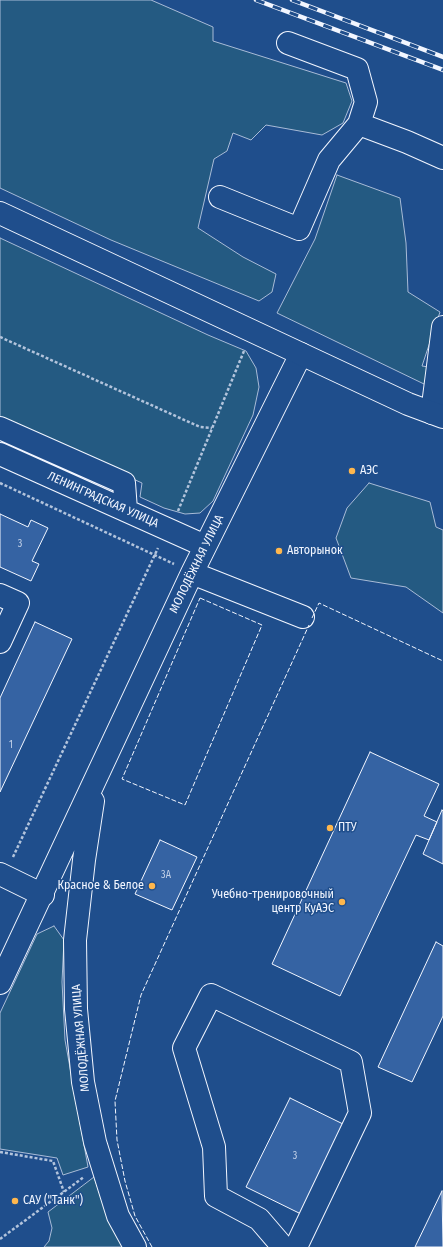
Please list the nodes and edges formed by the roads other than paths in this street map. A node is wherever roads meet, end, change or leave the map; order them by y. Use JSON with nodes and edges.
{"nodes":[{"id":1,"x":288,"y":43,"type":"dead end"},
{"id":2,"x":360,"y":124,"type":"junction"},
{"id":3,"x":443,"y":158,"type":"edge"},
{"id":4,"x":220,"y":198,"type":"dead end"},
{"id":5,"x":0,"y":213,"type":"edge"},
{"id":6,"x":443,"y":327,"type":"edge"},
{"id":7,"x":301,"y":354,"type":"junction"},
{"id":8,"x":438,"y":415,"type":"edge"},
{"id":9,"x":0,"y":428,"type":"edge"},
{"id":10,"x":0,"y":454,"type":"edge"},
{"id":11,"x":126,"y":510,"type":"junction"},
{"id":12,"x":205,"y":546,"type":"junction"},
{"id":13,"x":192,"y":573,"type":"junction"},
{"id":14,"x":0,"y":595,"type":"edge"},
{"id":15,"x":303,"y":617,"type":"dead end"},
{"id":16,"x":0,"y":642,"type":"edge"},
{"id":17,"x":97,"y":775,"type":"junction"},
{"id":18,"x":2,"y":875,"type":"edge"},
{"id":19,"x":43,"y":895,"type":"junction"},
{"id":20,"x":0,"y":983,"type":"edge"},
{"id":21,"x":135,"y":1247,"type":"edge"},
{"id":22,"x":283,"y":1247,"type":"edge"},
{"id":23,"x":296,"y":1247,"type":"edge"}],
"edges":[{"from":1,"to":2,"type":"street"},
{"from":2,"to":3,"type":"street"},
{"from":2,"to":4,"type":"street"},
{"from":5,"to":7,"type":"street"},
{"from":6,"to":8,"type":"street"},
{"from":7,"to":8,"type":"street"},
{"from":7,"to":12,"type":"street","name":"МОЛОДЁЖНАЯ УЛИЦА"},
{"from":9,"to":11,"type":"street"},
{"from":10,"to":11,"type":"street","name":"ЛЕНИНГРАДСКАЯ УЛИЦА"},
{"from":11,"to":12,"type":"street","name":"ЛЕНИНГРАДСКАЯ УЛИЦА"},
{"from":12,"to":13,"type":"street","name":"МОЛОДЁЖНАЯ УЛИЦА"},
{"from":13,"to":15,"type":"street"},
{"from":13,"to":17,"type":"street","name":"МОЛОДЁЖНАЯ УЛИЦА"},
{"from":14,"to":16,"type":"street"},
{"from":17,"to":19,"type":"street","name":"МОЛОДЁЖНАЯ УЛИЦА"},
{"from":17,"to":21,"type":"street","name":"МОЛОДЁЖНАЯ УЛИЦА"},
{"from":18,"to":19,"type":"street"},
{"from":19,"to":20,"type":"street","name":"МОЛОДЁЖНАЯ УЛИЦА"},
{"from":22,"to":23,"type":"street"}]}
